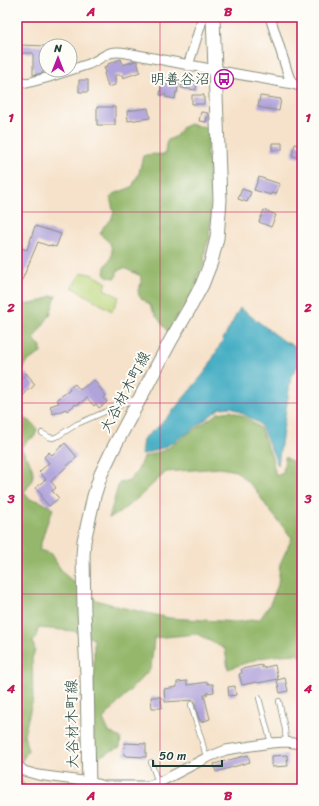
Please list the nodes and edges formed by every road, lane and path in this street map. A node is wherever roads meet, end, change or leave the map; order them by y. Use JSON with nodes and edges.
{"nodes":[{"id":1,"x":203,"y":17,"type":"edge"},
{"id":2,"x":213,"y":17,"type":"edge"},
{"id":3,"x":270,"y":17,"type":"edge"},
{"id":4,"x":188,"y":66,"type":"junction"},
{"id":5,"x":210,"y":70,"type":"dead end"},
{"id":6,"x":220,"y":71,"type":"dead end"},
{"id":7,"x":17,"y":81,"type":"edge"},
{"id":8,"x":292,"y":84,"type":"junction"},
{"id":9,"x":302,"y":87,"type":"edge"},
{"id":10,"x":140,"y":398,"type":"junction"},
{"id":11,"x":42,"y":433,"type":"dead end"},
{"id":12,"x":259,"y":698,"type":"dead end"},
{"id":13,"x":279,"y":701,"type":"dead end"},
{"id":14,"x":191,"y":704,"type":"dead end"},
{"id":15,"x":286,"y":742,"type":"junction"},
{"id":16,"x":270,"y":743,"type":"junction"},
{"id":17,"x":302,"y":744,"type":"edge"},
{"id":18,"x":206,"y":758,"type":"junction"},
{"id":19,"x":151,"y":762,"type":"dead end"},
{"id":20,"x":17,"y":765,"type":"edge"},
{"id":21,"x":21,"y":774,"type":"edge"},
{"id":22,"x":158,"y":783,"type":"junction"},
{"id":23,"x":90,"y":786,"type":"edge"}],
"edges":[{"from":1,"to":4,"type":"street"},
{"from":2,"to":10,"type":"main road","name":"大谷材木町線"},
{"from":3,"to":8,"type":"street"},
{"from":4,"to":5,"type":"street"},
{"from":4,"to":7,"type":"street"},
{"from":6,"to":8,"type":"street"},
{"from":8,"to":9,"type":"street"},
{"from":10,"to":11,"type":"lane"},
{"from":10,"to":23,"type":"main road","name":"大谷材木町線"},
{"from":12,"to":16,"type":"lane"},
{"from":13,"to":15,"type":"lane"},
{"from":14,"to":18,"type":"lane"},
{"from":15,"to":16,"type":"street"},
{"from":15,"to":17,"type":"street"},
{"from":16,"to":18,"type":"street"},
{"from":18,"to":22,"type":"street"},
{"from":19,"to":22,"type":"lane"},
{"from":20,"to":21,"type":"street"},
{"from":21,"to":23,"type":"street"},
{"from":22,"to":23,"type":"street"}]}
